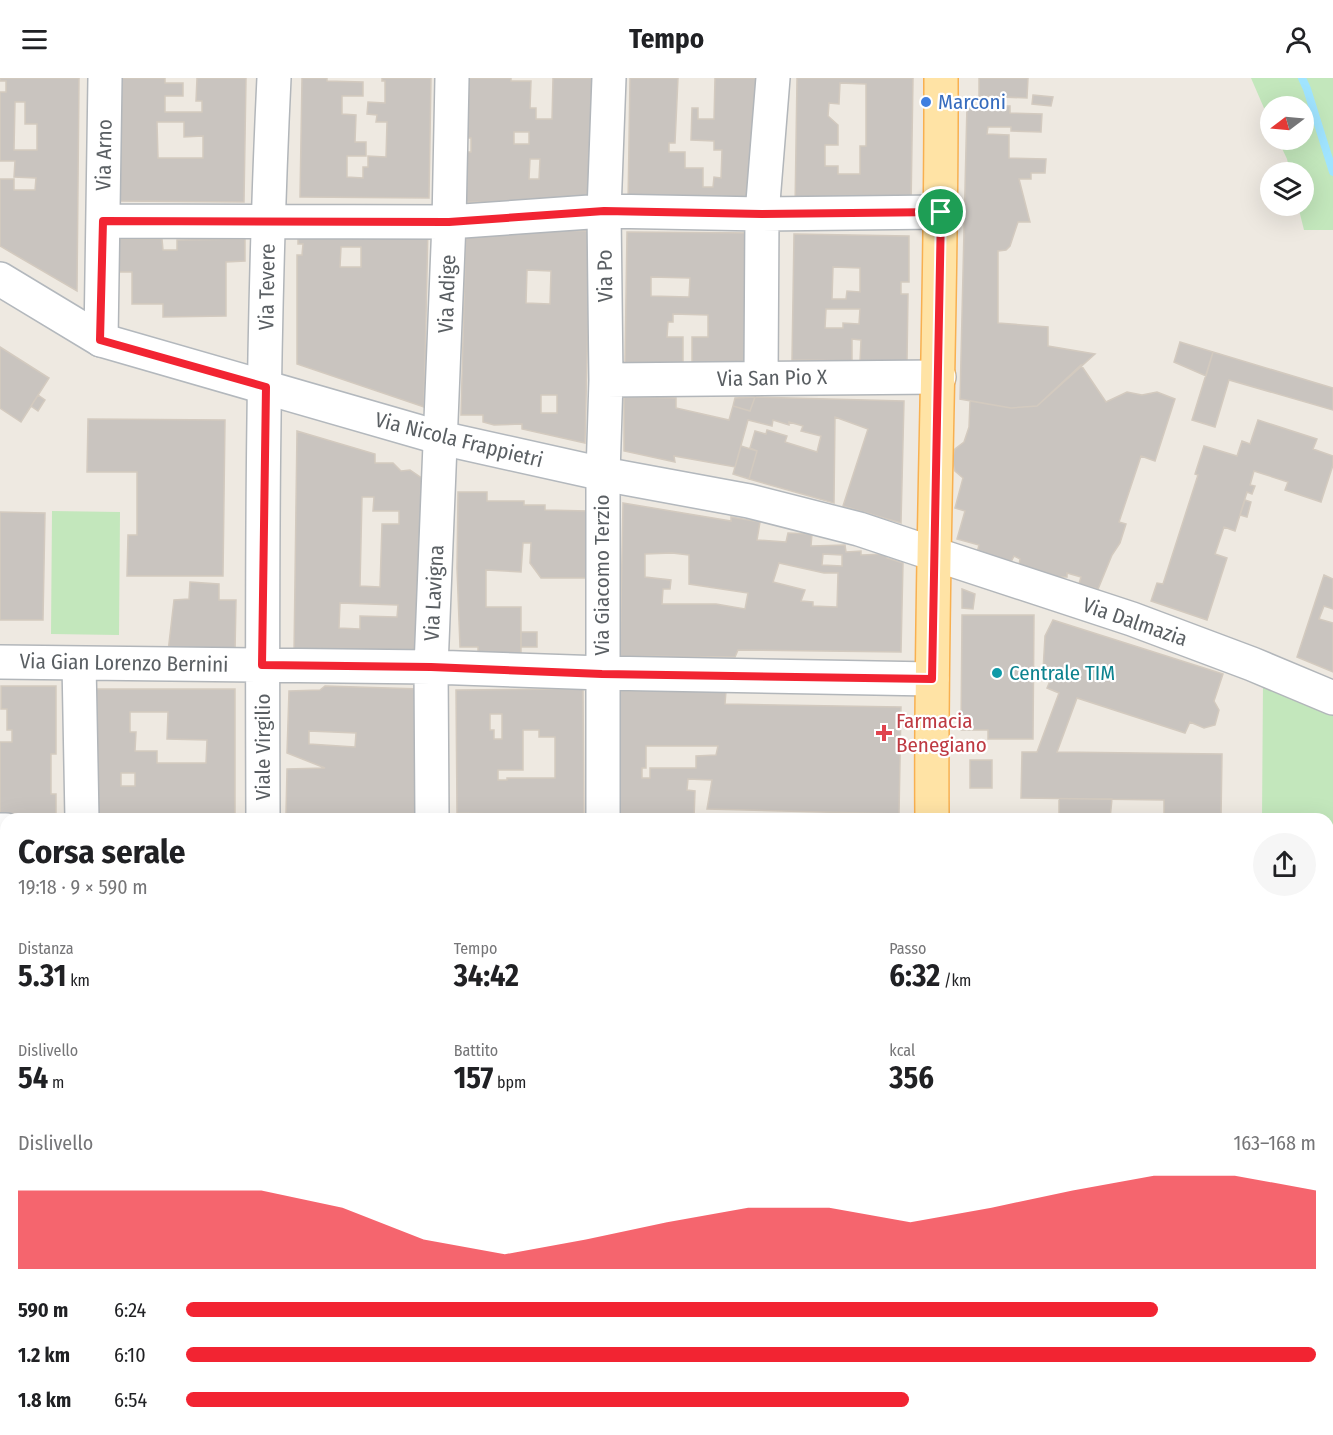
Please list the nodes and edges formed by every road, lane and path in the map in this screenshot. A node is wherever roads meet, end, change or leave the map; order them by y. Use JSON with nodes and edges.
{"nodes":[{"id":1,"x":105,"y":78,"type":"edge"},
{"id":2,"x":274,"y":78,"type":"edge"},
{"id":3,"x":452,"y":78,"type":"edge"},
{"id":4,"x":609,"y":78,"type":"edge"},
{"id":5,"x":772,"y":78,"type":"edge"},
{"id":6,"x":941,"y":78,"type":"edge"},
{"id":7,"x":604,"y":211,"type":"junction"},
{"id":8,"x":941,"y":212,"type":"junction"},
{"id":9,"x":762,"y":214,"type":"junction"},
{"id":10,"x":103,"y":221,"type":"junction"},
{"id":11,"x":267,"y":221,"type":"junction"},
{"id":12,"x":449,"y":222,"type":"junction"},
{"id":13,"x":0,"y":279,"type":"edge"},
{"id":14,"x":100,"y":340,"type":"junction"},
{"id":15,"x":939,"y":376,"type":"junction"},
{"id":16,"x":761,"y":378,"type":"junction"},
{"id":17,"x":606,"y":380,"type":"junction"},
{"id":18,"x":266,"y":387,"type":"junction"},
{"id":19,"x":441,"y":438,"type":"junction"},
{"id":20,"x":603,"y":474,"type":"junction"},
{"id":21,"x":934,"y":554,"type":"junction"},
{"id":22,"x":0,"y":662,"type":"edge"},
{"id":23,"x":79,"y":663,"type":"junction"},
{"id":24,"x":262,"y":665,"type":"junction"},
{"id":25,"x":431,"y":667,"type":"junction"},
{"id":26,"x":602,"y":674,"type":"junction"},
{"id":27,"x":932,"y":679,"type":"junction"},
{"id":28,"x":1333,"y":699,"type":"edge"},
{"id":29,"x":82,"y":813,"type":"edge"},
{"id":30,"x":263,"y":813,"type":"edge"},
{"id":31,"x":432,"y":813,"type":"edge"},
{"id":32,"x":603,"y":813,"type":"edge"},
{"id":33,"x":932,"y":813,"type":"edge"}],
"edges":[{"from":1,"to":10,"type":"street","name":"Via Arno"},
{"from":2,"to":11,"type":"street","name":"Via Tevere"},
{"from":3,"to":12,"type":"street","name":"Via Adige"},
{"from":4,"to":7,"type":"street","name":"Via Po"},
{"from":5,"to":9,"type":"street"},
{"from":6,"to":8,"type":"main road"},
{"from":7,"to":9,"type":"street"},
{"from":7,"to":12,"type":"street"},
{"from":7,"to":17,"type":"street","name":"Via Po"},
{"from":8,"to":9,"type":"street"},
{"from":8,"to":15,"type":"main road"},
{"from":9,"to":16,"type":"street"},
{"from":10,"to":11,"type":"street"},
{"from":10,"to":14,"type":"street","name":"Via Arno"},
{"from":11,"to":12,"type":"street"},
{"from":11,"to":18,"type":"street","name":"Via Tevere"},
{"from":12,"to":19,"type":"street","name":"Via Adige"},
{"from":13,"to":14,"type":"street","name":"Via Nicola Frappietri"},
{"from":14,"to":18,"type":"street","name":"Via Nicola Frappietri"},
{"from":15,"to":16,"type":"street","name":"Via San Pio X"},
{"from":15,"to":21,"type":"main road"},
{"from":16,"to":17,"type":"street","name":"Via San Pio X"},
{"from":17,"to":20,"type":"street","name":"Via Po"},
{"from":18,"to":19,"type":"street","name":"Via Nicola Frappietri"},
{"from":18,"to":24,"type":"street","name":"Viale Virgilio"},
{"from":19,"to":20,"type":"street","name":"Via Nicola Frappietri"},
{"from":19,"to":25,"type":"street","name":"Via Lavigna"},
{"from":20,"to":21,"type":"street","name":"Via Nicola Frappietri"},
{"from":20,"to":26,"type":"street","name":"Via Giacomo Terzio"},
{"from":21,"to":27,"type":"main road"},
{"from":21,"to":28,"type":"street","name":"Via Dalmazia"},
{"from":22,"to":23,"type":"street","name":"Via Gian Lorenzo Bernini"},
{"from":23,"to":24,"type":"street","name":"Via Gian Lorenzo Bernini"},
{"from":23,"to":29,"type":"street"},
{"from":24,"to":25,"type":"street","name":"Via Gian Lorenzo Bernini"},
{"from":24,"to":30,"type":"street","name":"Viale Virgilio"},
{"from":25,"to":26,"type":"street","name":"Via Gian Lorenzo Bernini"},
{"from":25,"to":31,"type":"street","name":"Via Lavigna"},
{"from":26,"to":27,"type":"street","name":"Via Gian Lorenzo Bernini"},
{"from":26,"to":32,"type":"street","name":"Via Giacomo Terzio"},
{"from":27,"to":33,"type":"main road"}]}
